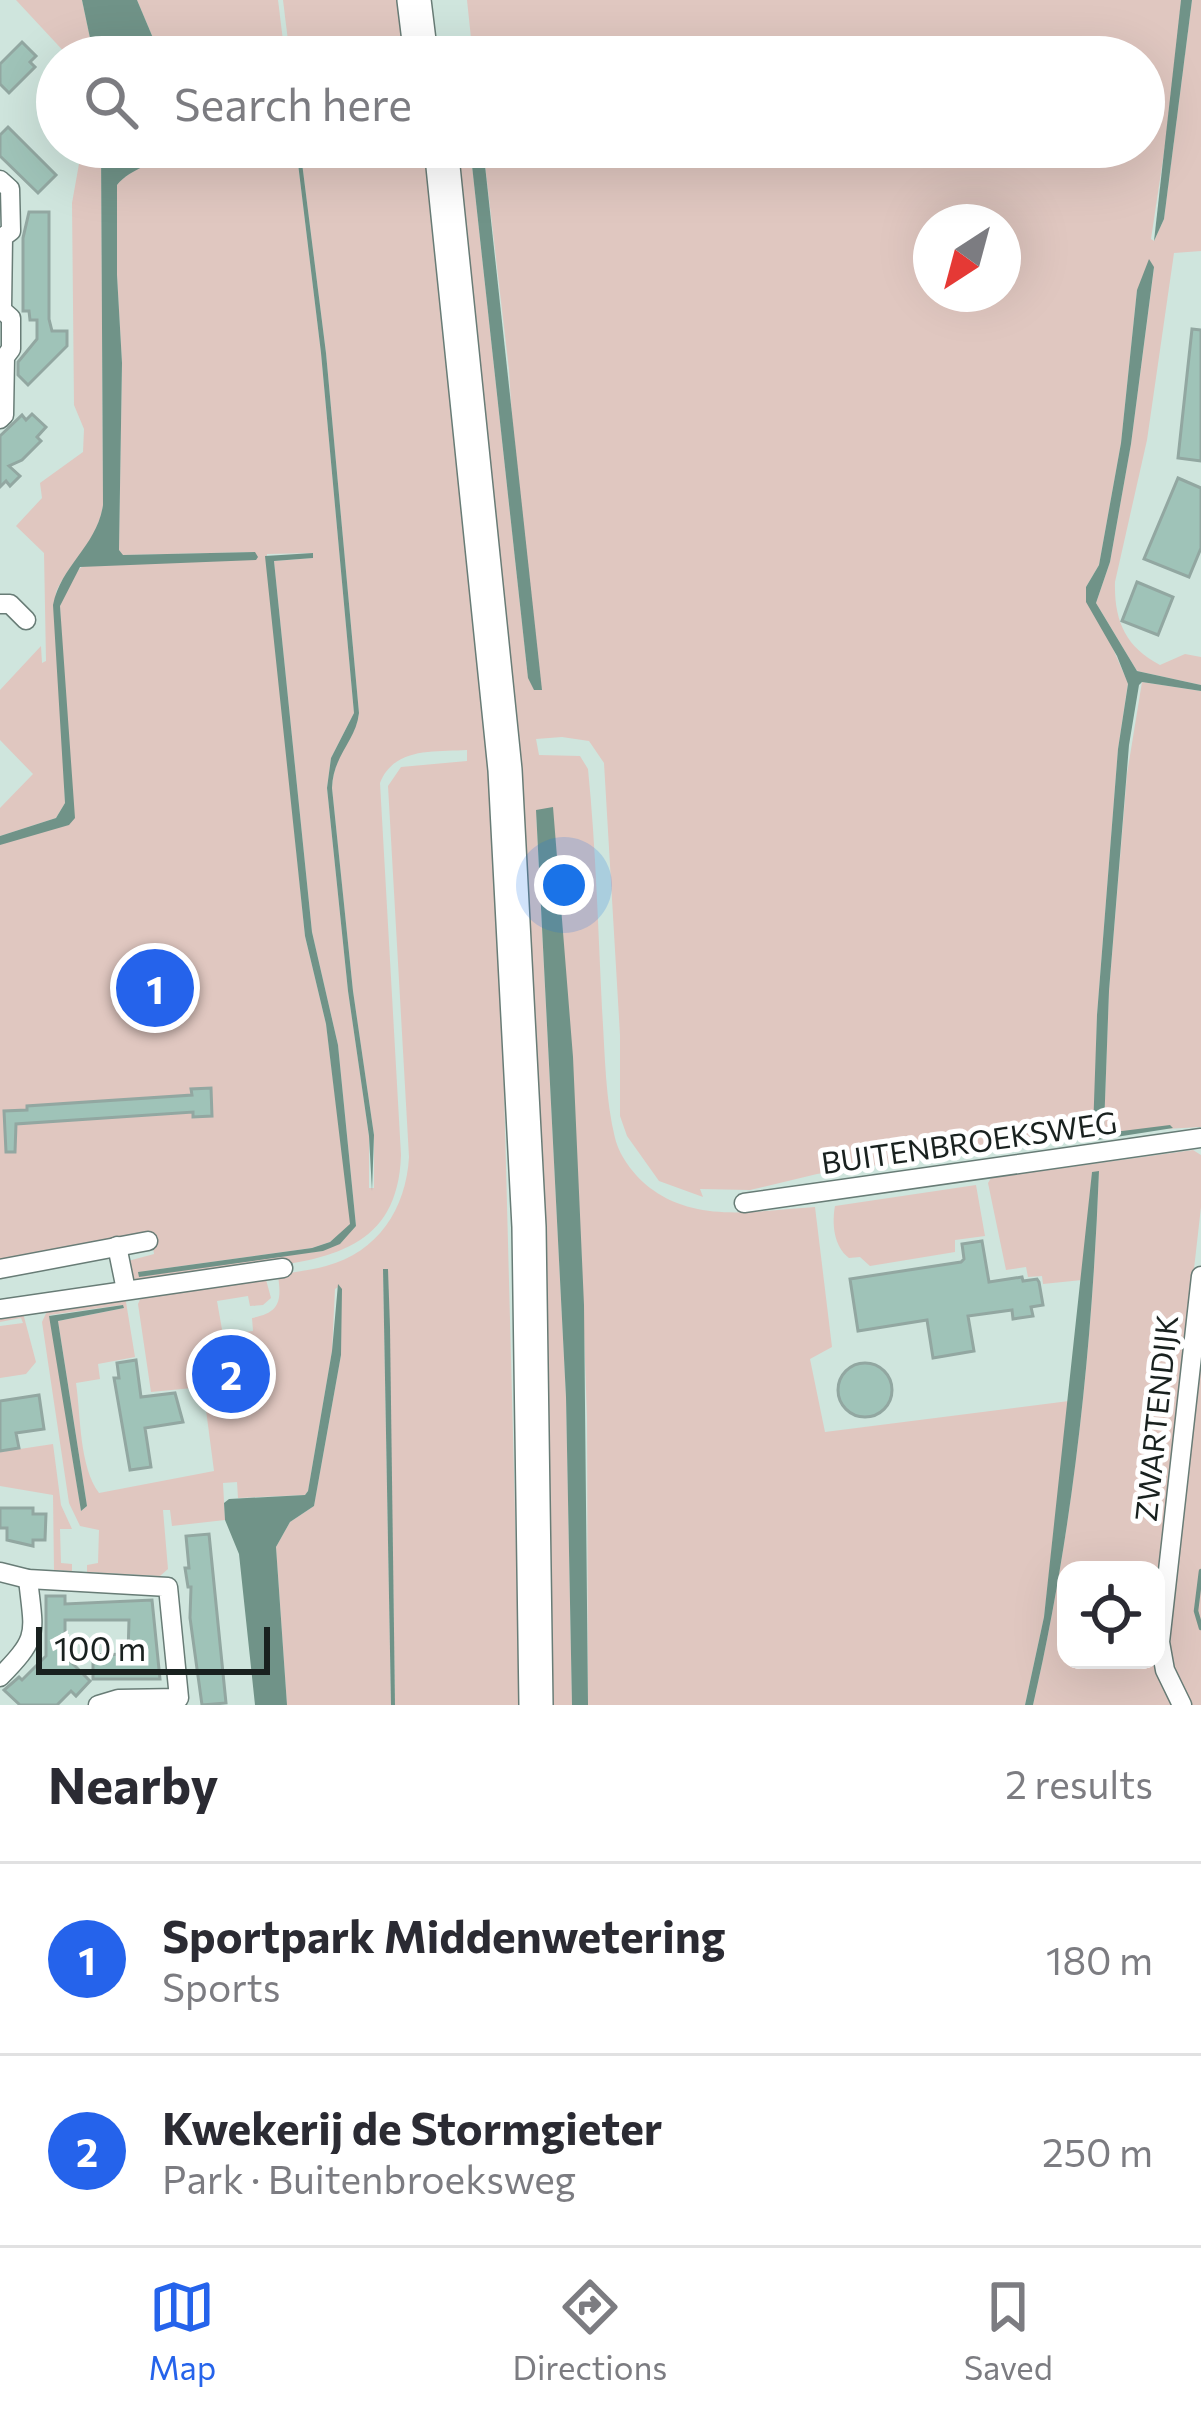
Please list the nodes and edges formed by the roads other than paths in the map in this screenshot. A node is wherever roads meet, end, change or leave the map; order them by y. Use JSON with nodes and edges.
{"nodes":[{"id":1,"x":418,"y":0,"type":"edge"},
{"id":2,"x":420,"y":36,"type":"edge"},
{"id":3,"x":426,"y":36,"type":"edge"},
{"id":4,"x":433,"y":168,"type":"edge"},
{"id":5,"x":443,"y":168,"type":"edge"},
{"id":6,"x":0,"y":180,"type":"edge"},
{"id":7,"x":1,"y":237,"type":"edge"},
{"id":8,"x":1,"y":310,"type":"edge"},
{"id":9,"x":3,"y":356,"type":"edge"},
{"id":10,"x":0,"y":419,"type":"edge"},
{"id":11,"x":0,"y":604,"type":"edge"},
{"id":12,"x":26,"y":620,"type":"dead end"},
{"id":13,"x":1201,"y":1138,"type":"edge"},
{"id":14,"x":744,"y":1203,"type":"dead end"},
{"id":15,"x":148,"y":1241,"type":"dead end"},
{"id":16,"x":117,"y":1246,"type":"junction"},
{"id":17,"x":283,"y":1268,"type":"dead end"},
{"id":18,"x":0,"y":1269,"type":"edge"},
{"id":19,"x":1201,"y":1276,"type":"edge"},
{"id":20,"x":126,"y":1290,"type":"junction"},
{"id":21,"x":0,"y":1310,"type":"edge"},
{"id":22,"x":0,"y":1572,"type":"edge"},
{"id":23,"x":28,"y":1580,"type":"junction"},
{"id":24,"x":0,"y":1677,"type":"edge"},
{"id":25,"x":98,"y":1705,"type":"edge"},
{"id":26,"x":525,"y":1705,"type":"edge"},
{"id":27,"x":536,"y":1705,"type":"edge"},
{"id":28,"x":1182,"y":1705,"type":"edge"}],
"edges":[{"from":1,"to":2,"type":"highway"},
{"from":1,"to":3,"type":"highway"},
{"from":4,"to":26,"type":"highway"},
{"from":5,"to":27,"type":"highway"},
{"from":6,"to":7,"type":"street"},
{"from":7,"to":8,"type":"street"},
{"from":8,"to":9,"type":"street"},
{"from":9,"to":10,"type":"street"},
{"from":11,"to":12,"type":"street"},
{"from":13,"to":14,"type":"street","name":"BUITENBROEKSWEG"},
{"from":15,"to":16,"type":"street"},
{"from":16,"to":18,"type":"street"},
{"from":16,"to":20,"type":"street"},
{"from":17,"to":20,"type":"street"},
{"from":19,"to":28,"type":"street","name":"ZWARTENDIJK"},
{"from":20,"to":21,"type":"street"},
{"from":22,"to":23,"type":"street"},
{"from":23,"to":24,"type":"street"},
{"from":23,"to":25,"type":"street"}]}
